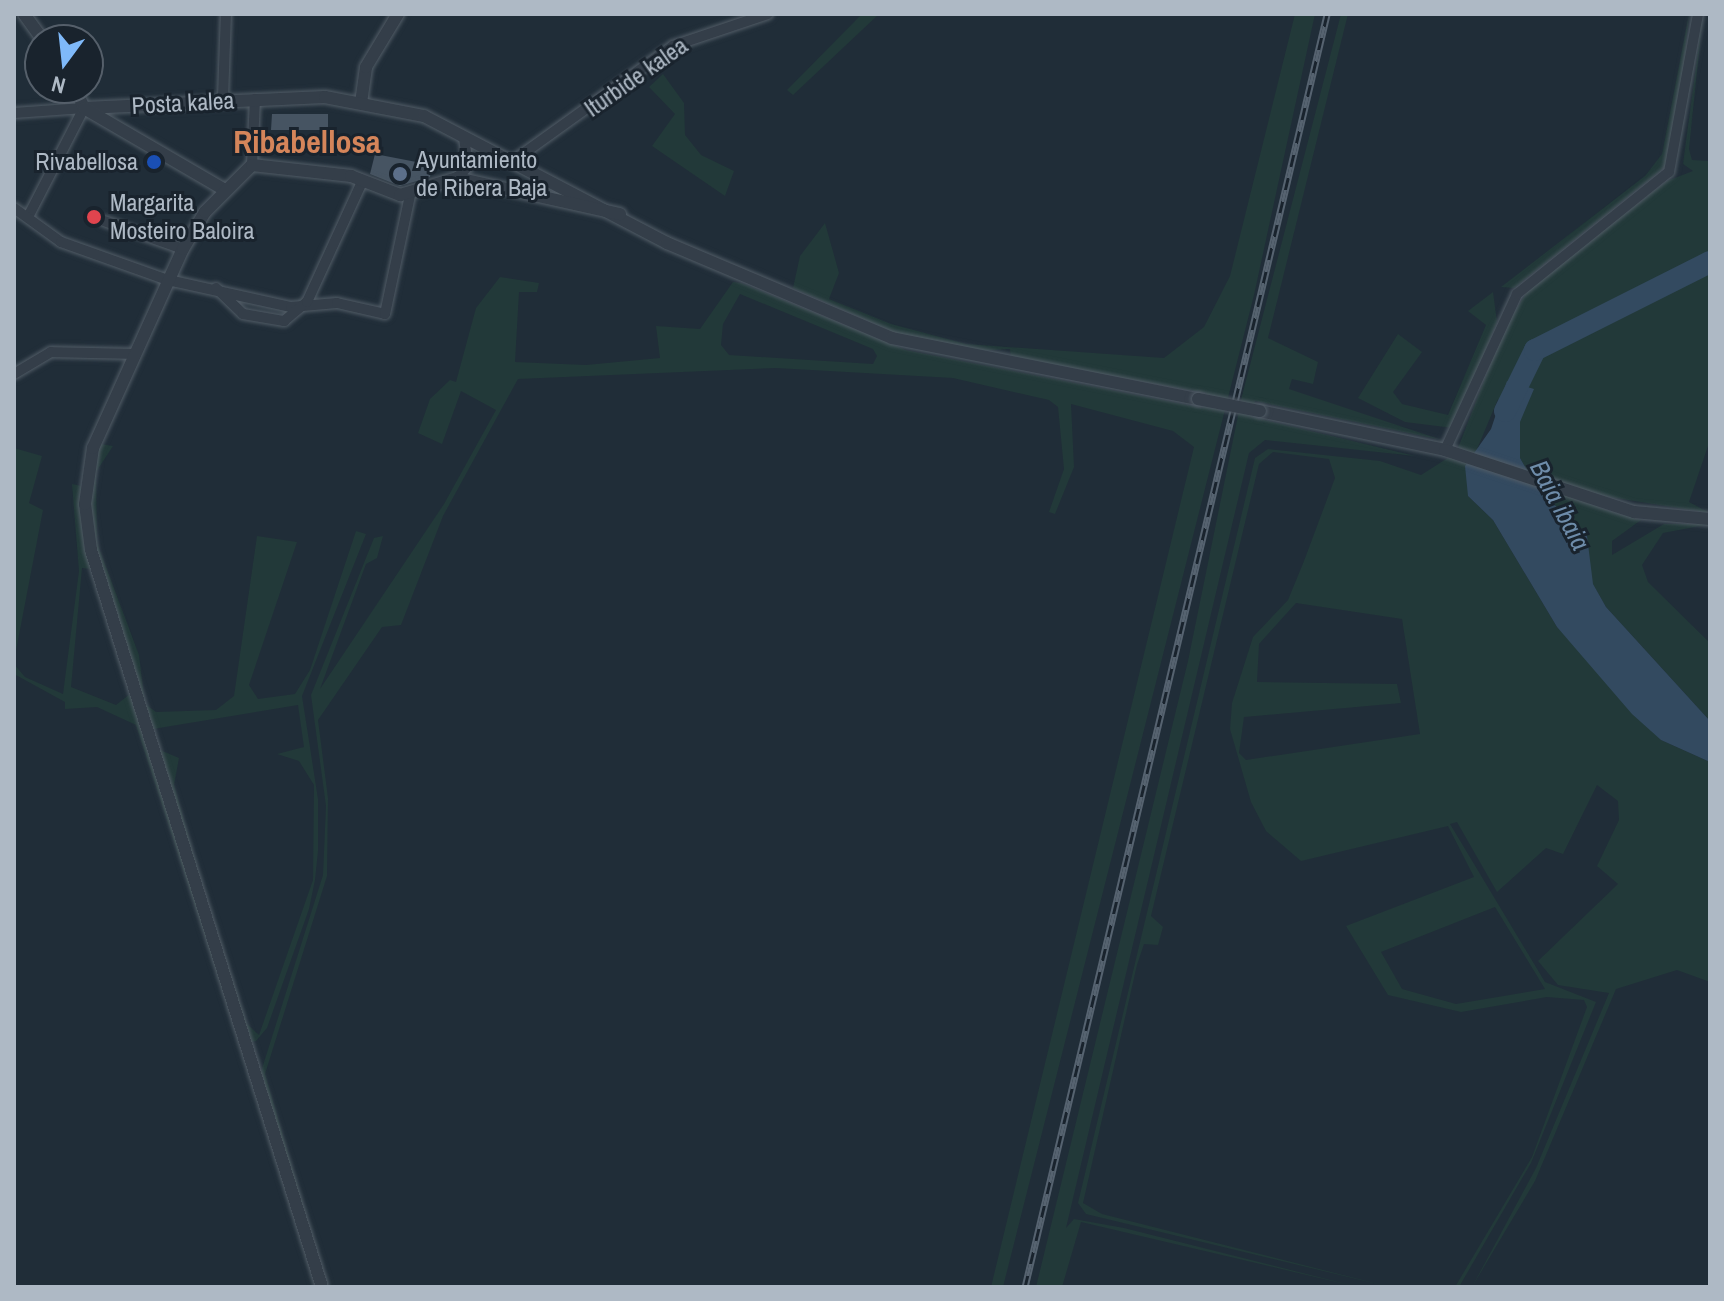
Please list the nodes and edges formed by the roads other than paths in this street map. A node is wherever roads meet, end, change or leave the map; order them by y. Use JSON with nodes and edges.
{"nodes":[{"id":1,"x":226,"y":14,"type":"edge"},
{"id":2,"x":398,"y":14,"type":"edge"},
{"id":3,"x":768,"y":14,"type":"edge"},
{"id":4,"x":1698,"y":14,"type":"edge"},
{"id":5,"x":223,"y":98,"type":"junction"},
{"id":6,"x":255,"y":99,"type":"junction"},
{"id":7,"x":361,"y":103,"type":"junction"},
{"id":8,"x":82,"y":104,"type":"edge"},
{"id":9,"x":84,"y":108,"type":"junction"},
{"id":10,"x":14,"y":113,"type":"edge"},
{"id":11,"x":464,"y":139,"type":"junction"},
{"id":12,"x":513,"y":161,"type":"junction"},
{"id":13,"x":252,"y":165,"type":"junction"},
{"id":14,"x":457,"y":178,"type":"junction"},
{"id":15,"x":361,"y":184,"type":"junction"},
{"id":16,"x":223,"y":189,"type":"junction"},
{"id":17,"x":410,"y":195,"type":"junction"},
{"id":18,"x":14,"y":208,"type":"edge"},
{"id":19,"x":620,"y":214,"type":"junction"},
{"id":20,"x":29,"y":215,"type":"junction"},
{"id":21,"x":104,"y":221,"type":"dead end"},
{"id":22,"x":183,"y":249,"type":"junction"},
{"id":23,"x":168,"y":280,"type":"junction"},
{"id":24,"x":216,"y":288,"type":"junction"},
{"id":25,"x":307,"y":302,"type":"junction"},
{"id":26,"x":132,"y":354,"type":"junction"},
{"id":27,"x":14,"y":374,"type":"edge"},
{"id":28,"x":1445,"y":450,"type":"junction"},
{"id":29,"x":1710,"y":519,"type":"edge"},
{"id":30,"x":322,"y":1287,"type":"edge"}],
"edges":[{"from":1,"to":5,"type":"street"},
{"from":2,"to":7,"type":"street"},
{"from":3,"to":12,"type":"street","name":"Iturbide kalea"},
{"from":4,"to":28,"type":"street"},
{"from":5,"to":6,"type":"street","name":"Posta kalea"},
{"from":5,"to":9,"type":"street","name":"Posta kalea"},
{"from":6,"to":7,"type":"street","name":"Posta kalea"},
{"from":6,"to":13,"type":"street"},
{"from":7,"to":11,"type":"street","name":"Posta kalea"},
{"from":8,"to":9,"type":"street"},
{"from":9,"to":10,"type":"street","name":"Posta kalea"},
{"from":9,"to":16,"type":"street"},
{"from":9,"to":20,"type":"street"},
{"from":11,"to":12,"type":"street","name":"Posta kalea"},
{"from":11,"to":14,"type":"street"},
{"from":12,"to":19,"type":"street","name":"Posta kalea"},
{"from":13,"to":15,"type":"street"},
{"from":13,"to":16,"type":"street"},
{"from":14,"to":17,"type":"street"},
{"from":14,"to":19,"type":"street"},
{"from":15,"to":17,"type":"street"},
{"from":15,"to":25,"type":"street"},
{"from":16,"to":22,"type":"street"},
{"from":17,"to":25,"type":"street"},
{"from":18,"to":20,"type":"street"},
{"from":19,"to":28,"type":"street","bridge":true},
{"from":20,"to":23,"type":"street"},
{"from":21,"to":22,"type":"street"},
{"from":22,"to":23,"type":"street"},
{"from":23,"to":24,"type":"street"},
{"from":23,"to":26,"type":"street"},
{"from":24,"to":25,"type":"street"},
{"from":24,"to":25,"type":"street"},
{"from":26,"to":27,"type":"street"},
{"from":26,"to":30,"type":"street"},
{"from":28,"to":29,"type":"street"}]}
